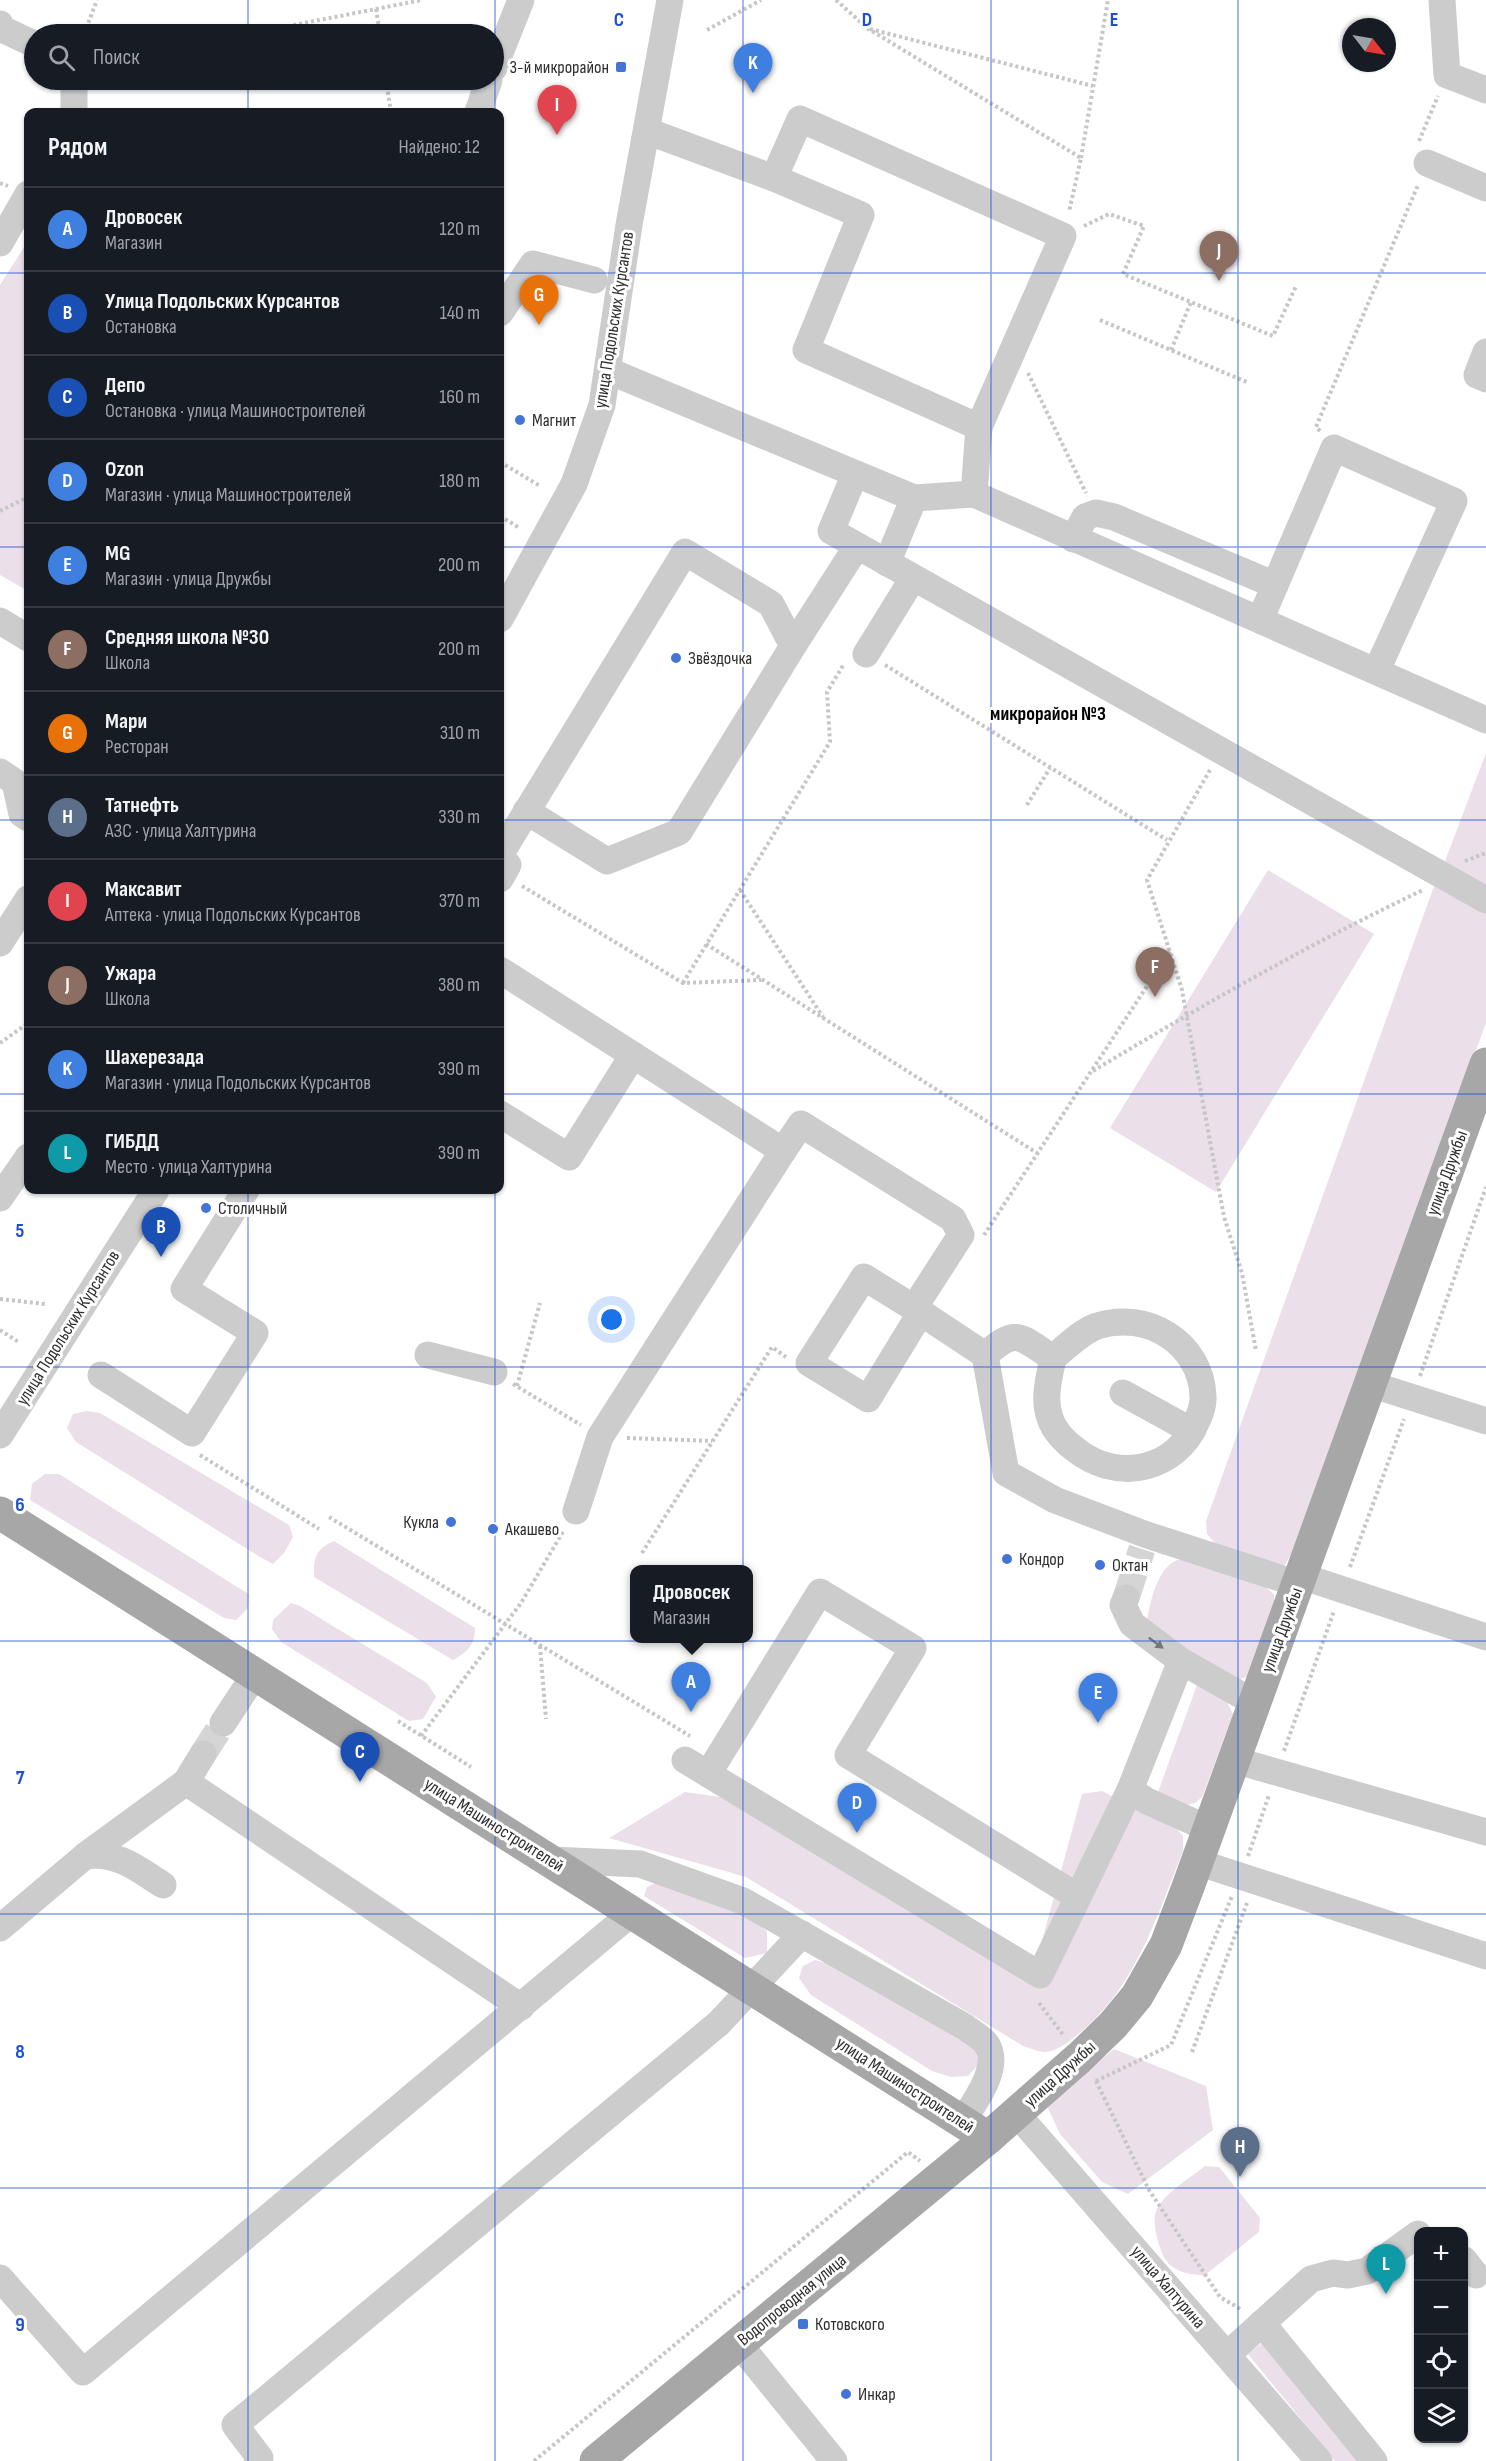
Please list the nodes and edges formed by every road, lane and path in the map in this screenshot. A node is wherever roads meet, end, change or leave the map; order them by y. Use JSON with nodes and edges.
{"nodes":[{"id":1,"x":97,"y":0,"type":"edge"},
{"id":2,"x":422,"y":0,"type":"edge"},
{"id":3,"x":521,"y":0,"type":"edge"},
{"id":4,"x":670,"y":0,"type":"edge"},
{"id":5,"x":761,"y":0,"type":"edge"},
{"id":6,"x":836,"y":0,"type":"edge"},
{"id":7,"x":1108,"y":0,"type":"edge"},
{"id":8,"x":1443,"y":0,"type":"edge"},
{"id":9,"x":376,"y":9,"type":"junction"},
{"id":10,"x":0,"y":24,"type":"edge"},
{"id":11,"x":88,"y":24,"type":"edge"},
{"id":12,"x":299,"y":24,"type":"edge"},
{"id":13,"x":378,"y":24,"type":"edge"},
{"id":14,"x":867,"y":28,"type":"junction"},
{"id":15,"x":707,"y":30,"type":"dead end"},
{"id":16,"x":24,"y":39,"type":"edge"},
{"id":17,"x":504,"y":43,"type":"edge"},
{"id":18,"x":1447,"y":75,"type":"junction"},
{"id":19,"x":1093,"y":86,"type":"junction"},
{"id":20,"x":74,"y":90,"type":"edge"},
{"id":21,"x":388,"y":90,"type":"edge"},
{"id":22,"x":486,"y":90,"type":"edge"},
{"id":23,"x":1486,"y":90,"type":"edge"},
{"id":24,"x":74,"y":108,"type":"edge"},
{"id":25,"x":390,"y":108,"type":"edge"},
{"id":26,"x":479,"y":108,"type":"edge"},
{"id":27,"x":647,"y":131,"type":"junction"},
{"id":28,"x":1081,"y":158,"type":"junction"},
{"id":29,"x":1427,"y":163,"type":"junction"},
{"id":30,"x":774,"y":178,"type":"junction"},
{"id":31,"x":1486,"y":188,"type":"edge"},
{"id":32,"x":24,"y":201,"type":"edge"},
{"id":33,"x":1063,"y":236,"type":"junction"},
{"id":34,"x":0,"y":243,"type":"edge"},
{"id":35,"x":594,"y":280,"type":"dead end"},
{"id":36,"x":1296,"y":286,"type":"dead end"},
{"id":37,"x":1191,"y":302,"type":"junction"},
{"id":38,"x":504,"y":308,"type":"edge"},
{"id":39,"x":1100,"y":320,"type":"dead end"},
{"id":40,"x":1015,"y":346,"type":"junction"},
{"id":41,"x":1171,"y":350,"type":"junction"},
{"id":42,"x":1486,"y":352,"type":"edge"},
{"id":43,"x":609,"y":371,"type":"junction"},
{"id":44,"x":1486,"y":379,"type":"edge"},
{"id":45,"x":1249,"y":383,"type":"dead end"},
{"id":46,"x":979,"y":427,"type":"junction"},
{"id":47,"x":1334,"y":448,"type":"junction"},
{"id":48,"x":504,"y":464,"type":"edge"},
{"id":49,"x":855,"y":474,"type":"junction"},
{"id":50,"x":540,"y":486,"type":"dead end"},
{"id":51,"x":974,"y":494,"type":"junction"},
{"id":52,"x":914,"y":498,"type":"junction"},
{"id":53,"x":24,"y":499,"type":"edge"},
{"id":54,"x":0,"y":511,"type":"edge"},
{"id":55,"x":1096,"y":513,"type":"junction"},
{"id":56,"x":504,"y":518,"type":"edge"},
{"id":57,"x":518,"y":527,"type":"dead end"},
{"id":58,"x":1073,"y":538,"type":"junction"},
{"id":59,"x":856,"y":546,"type":"junction"},
{"id":60,"x":887,"y":563,"type":"junction"},
{"id":61,"x":913,"y":578,"type":"junction"},
{"id":62,"x":1275,"y":585,"type":"junction"},
{"id":63,"x":504,"y":612,"type":"edge"},
{"id":64,"x":1260,"y":620,"type":"junction"},
{"id":65,"x":0,"y":621,"type":"edge"},
{"id":66,"x":24,"y":636,"type":"edge"},
{"id":67,"x":793,"y":646,"type":"junction"},
{"id":68,"x":856,"y":658,"type":"junction"},
{"id":69,"x":1377,"y":670,"type":"junction"},
{"id":70,"x":1486,"y":720,"type":"edge"},
{"id":71,"x":1221,"y":751,"type":"junction"},
{"id":72,"x":1050,"y":768,"type":"junction"},
{"id":73,"x":0,"y":772,"type":"edge"},
{"id":74,"x":1027,"y":805,"type":"dead end"},
{"id":75,"x":526,"y":812,"type":"junction"},
{"id":76,"x":24,"y":815,"type":"edge"},
{"id":77,"x":1167,"y":840,"type":"junction"},
{"id":78,"x":504,"y":859,"type":"edge"},
{"id":79,"x":504,"y":870,"type":"edge"},
{"id":80,"x":1430,"y":886,"type":"dead end"},
{"id":81,"x":740,"y":890,"type":"junction"},
{"id":82,"x":1486,"y":900,"type":"edge"},
{"id":83,"x":24,"y":905,"type":"edge"},
{"id":84,"x":0,"y":943,"type":"edge"},
{"id":85,"x":706,"y":944,"type":"junction"},
{"id":86,"x":504,"y":973,"type":"edge"},
{"id":87,"x":761,"y":980,"type":"junction"},
{"id":88,"x":682,"y":983,"type":"junction"},
{"id":89,"x":1186,"y":1015,"type":"junction"},
{"id":90,"x":824,"y":1019,"type":"junction"},
{"id":91,"x":24,"y":1026,"type":"edge"},
{"id":92,"x":0,"y":1043,"type":"edge"},
{"id":93,"x":633,"y":1055,"type":"junction"},
{"id":94,"x":1486,"y":1064,"type":"edge"},
{"id":95,"x":1090,"y":1073,"type":"dead end"},
{"id":96,"x":504,"y":1116,"type":"edge"},
{"id":97,"x":783,"y":1151,"type":"junction"},
{"id":98,"x":1037,"y":1154,"type":"dead end"},
{"id":99,"x":24,"y":1163,"type":"edge"},
{"id":100,"x":1486,"y":1187,"type":"edge"},
{"id":101,"x":153,"y":1194,"type":"edge"},
{"id":102,"x":243,"y":1194,"type":"edge"},
{"id":103,"x":0,"y":1198,"type":"edge"},
{"id":104,"x":0,"y":1299,"type":"edge"},
{"id":105,"x":540,"y":1303,"type":"dead end"},
{"id":106,"x":45,"y":1304,"type":"dead end"},
{"id":107,"x":0,"y":1330,"type":"edge"},
{"id":108,"x":20,"y":1343,"type":"dead end"},
{"id":109,"x":1256,"y":1351,"type":"dead end"},
{"id":110,"x":428,"y":1355,"type":"dead end"},
{"id":111,"x":985,"y":1355,"type":"junction"},
{"id":112,"x":1053,"y":1359,"type":"junction"},
{"id":113,"x":494,"y":1372,"type":"dead end"},
{"id":114,"x":101,"y":1375,"type":"dead end"},
{"id":115,"x":1370,"y":1384,"type":"junction"},
{"id":116,"x":517,"y":1386,"type":"dead end"},
{"id":117,"x":1123,"y":1393,"type":"dead end"},
{"id":118,"x":1412,"y":1397,"type":"junction"},
{"id":119,"x":1486,"y":1421,"type":"edge"},
{"id":120,"x":1192,"y":1431,"type":"junction"},
{"id":121,"x":0,"y":1435,"type":"edge"},
{"id":122,"x":576,"y":1511,"type":"joint"},
{"id":123,"x":0,"y":1513,"type":"edge"},
{"id":124,"x":329,"y":1516,"type":"dead end"},
{"id":125,"x":1300,"y":1580,"type":"junction"},
{"id":126,"x":1342,"y":1590,"type":"junction"},
{"id":127,"x":1126,"y":1598,"type":"tunnel mouth"},
{"id":128,"x":503,"y":1623,"type":"junction"},
{"id":129,"x":773,"y":1632,"type":"dead end"},
{"id":130,"x":1486,"y":1637,"type":"edge"},
{"id":131,"x":540,"y":1646,"type":"junction"},
{"id":132,"x":1181,"y":1661,"type":"junction"},
{"id":133,"x":751,"y":1669,"type":"dead end"},
{"id":134,"x":256,"y":1673,"type":"junction"},
{"id":135,"x":1255,"y":1703,"type":"junction"},
{"id":136,"x":546,"y":1719,"type":"dead end"},
{"id":137,"x":398,"y":1721,"type":"dead end"},
{"id":138,"x":223,"y":1723,"type":"tunnel mouth"},
{"id":139,"x":422,"y":1736,"type":"junction"},
{"id":140,"x":690,"y":1750,"type":"joint"},
{"id":141,"x":203,"y":1754,"type":"tunnel mouth"},
{"id":142,"x":1234,"y":1760,"type":"junction"},
{"id":143,"x":471,"y":1767,"type":"dead end"},
{"id":144,"x":1277,"y":1772,"type":"junction"},
{"id":145,"x":708,"y":1774,"type":"junction"},
{"id":146,"x":186,"y":1782,"type":"junction"},
{"id":147,"x":1130,"y":1790,"type":"junction"},
{"id":148,"x":1209,"y":1829,"type":"junction"},
{"id":149,"x":1486,"y":1832,"type":"edge"},
{"id":150,"x":85,"y":1856,"type":"junction"},
{"id":151,"x":551,"y":1860,"type":"junction"},
{"id":152,"x":1197,"y":1862,"type":"junction"},
{"id":153,"x":1248,"y":1879,"type":"junction"},
{"id":154,"x":163,"y":1884,"type":"dead end"},
{"id":155,"x":1078,"y":1897,"type":"junction"},
{"id":156,"x":633,"y":1912,"type":"junction"},
{"id":157,"x":0,"y":1928,"type":"edge"},
{"id":158,"x":802,"y":1934,"type":"junction"},
{"id":159,"x":1486,"y":1956,"type":"edge"},
{"id":160,"x":752,"y":1987,"type":"junction"},
{"id":161,"x":1039,"y":2003,"type":"dead end"},
{"id":162,"x":521,"y":2007,"type":"junction"},
{"id":163,"x":1192,"y":2052,"type":"dead end"},
{"id":164,"x":1088,"y":2076,"type":"junction"},
{"id":165,"x":1016,"y":2113,"type":"junction"},
{"id":166,"x":975,"y":2130,"type":"junction"},
{"id":167,"x":908,"y":2152,"type":"dead end"},
{"id":168,"x":1414,"y":2238,"type":"edge"},
{"id":169,"x":0,"y":2278,"type":"edge"},
{"id":170,"x":1262,"y":2323,"type":"junction"},
{"id":171,"x":738,"y":2344,"type":"junction"},
{"id":172,"x":1227,"y":2355,"type":"junction"},
{"id":173,"x":257,"y":2461,"type":"edge"},
{"id":174,"x":534,"y":2461,"type":"edge"},
{"id":175,"x":596,"y":2461,"type":"edge"},
{"id":176,"x":834,"y":2461,"type":"edge"},
{"id":177,"x":1319,"y":2461,"type":"edge"},
{"id":178,"x":1374,"y":2461,"type":"edge"}],
"edges":[{"from":1,"to":11,"type":"path"},
{"from":2,"to":9,"type":"path"},
{"from":3,"to":17,"type":"street"},
{"from":4,"to":27,"type":"street","name":"улица Подольских Курсантов"},
{"from":5,"to":15,"type":"path"},
{"from":6,"to":14,"type":"path"},
{"from":7,"to":19,"type":"path"},
{"from":8,"to":18,"type":"street"},
{"from":9,"to":12,"type":"path"},
{"from":9,"to":13,"type":"path"},
{"from":10,"to":16,"type":"street"},
{"from":14,"to":19,"type":"path"},
{"from":14,"to":28,"type":"path"},
{"from":18,"to":23,"type":"street"},
{"from":18,"to":29,"type":"path"},
{"from":19,"to":28,"type":"path"},
{"from":20,"to":24,"type":"street"},
{"from":21,"to":25,"type":"path"},
{"from":22,"to":26,"type":"street"},
{"from":27,"to":30,"type":"street"},
{"from":27,"to":43,"type":"street","name":"улица Подольских Курсантов"},
{"from":28,"to":33,"type":"path"},
{"from":29,"to":31,"type":"street"},
{"from":29,"to":47,"type":"path"},
{"from":30,"to":33,"type":"street"},
{"from":30,"to":46,"type":"street"},
{"from":32,"to":34,"type":"street"},
{"from":33,"to":37,"type":"path"},
{"from":33,"to":40,"type":"street"},
{"from":35,"to":38,"type":"street"},
{"from":36,"to":37,"type":"path"},
{"from":37,"to":41,"type":"path"},
{"from":39,"to":41,"type":"path"},
{"from":40,"to":46,"type":"street"},
{"from":40,"to":55,"type":"path"},
{"from":41,"to":45,"type":"path"},
{"from":42,"to":44,"type":"street"},
{"from":43,"to":49,"type":"street"},
{"from":43,"to":63,"type":"street","name":"улица Подольских Курсантов"},
{"from":46,"to":51,"type":"street"},
{"from":47,"to":62,"type":"street"},
{"from":47,"to":69,"type":"street"},
{"from":48,"to":50,"type":"path"},
{"from":49,"to":52,"type":"street"},
{"from":49,"to":59,"type":"street"},
{"from":51,"to":52,"type":"street"},
{"from":51,"to":58,"type":"street"},
{"from":52,"to":60,"type":"street"},
{"from":53,"to":54,"type":"path"},
{"from":55,"to":58,"type":"street"},
{"from":55,"to":62,"type":"street"},
{"from":56,"to":57,"type":"path"},
{"from":58,"to":64,"type":"street"},
{"from":59,"to":60,"type":"street"},
{"from":59,"to":67,"type":"street"},
{"from":60,"to":61,"type":"street"},
{"from":61,"to":68,"type":"street"},
{"from":61,"to":71,"type":"street"},
{"from":62,"to":64,"type":"street"},
{"from":64,"to":69,"type":"street"},
{"from":65,"to":66,"type":"street"},
{"from":67,"to":75,"type":"street"},
{"from":67,"to":75,"type":"street"},
{"from":68,"to":72,"type":"path"},
{"from":68,"to":81,"type":"path"},
{"from":69,"to":70,"type":"street"},
{"from":71,"to":77,"type":"path"},
{"from":71,"to":82,"type":"street"},
{"from":72,"to":74,"type":"path"},
{"from":72,"to":77,"type":"path"},
{"from":73,"to":76,"type":"street"},
{"from":75,"to":78,"type":"street"},
{"from":77,"to":89,"type":"path"},
{"from":79,"to":88,"type":"path"},
{"from":80,"to":89,"type":"path"},
{"from":81,"to":85,"type":"path"},
{"from":81,"to":90,"type":"path"},
{"from":83,"to":84,"type":"street"},
{"from":85,"to":87,"type":"path"},
{"from":85,"to":88,"type":"path"},
{"from":86,"to":93,"type":"street"},
{"from":87,"to":88,"type":"path"},
{"from":87,"to":90,"type":"path"},
{"from":89,"to":95,"type":"path"},
{"from":89,"to":109,"type":"path"},
{"from":90,"to":98,"type":"path"},
{"from":91,"to":92,"type":"path"},
{"from":93,"to":96,"type":"street"},
{"from":93,"to":97,"type":"street"},
{"from":94,"to":115,"type":"main road","name":"улица Дружбы"},
{"from":97,"to":111,"type":"street"},
{"from":97,"to":122,"type":"street"},
{"from":99,"to":103,"type":"street"},
{"from":100,"to":118,"type":"path"},
{"from":101,"to":121,"type":"street","name":"улица Подольских Курсантов"},
{"from":102,"to":114,"type":"street"},
{"from":104,"to":106,"type":"path"},
{"from":105,"to":116,"type":"path"},
{"from":107,"to":108,"type":"path"},
{"from":110,"to":113,"type":"street"},
{"from":111,"to":112,"type":"street"},
{"from":111,"to":125,"type":"street"},
{"from":112,"to":120,"type":"street"},
{"from":112,"to":120,"type":"street"},
{"from":115,"to":118,"type":"street"},
{"from":115,"to":125,"type":"main road","name":"улица Дружбы"},
{"from":117,"to":120,"type":"street"},
{"from":118,"to":119,"type":"street"},
{"from":118,"to":126,"type":"path"},
{"from":122,"to":128,"type":"path"},
{"from":123,"to":134,"type":"main road","name":"улица Машиностроителей"},
{"from":124,"to":128,"type":"path"},
{"from":125,"to":126,"type":"street"},
{"from":125,"to":135,"type":"main road","name":"улица Дружбы"},
{"from":126,"to":130,"type":"street"},
{"from":126,"to":144,"type":"path"},
{"from":127,"to":132,"type":"street","one_way":true},
{"from":128,"to":131,"type":"path"},
{"from":128,"to":139,"type":"path"},
{"from":129,"to":133,"type":"street"},
{"from":131,"to":136,"type":"path"},
{"from":131,"to":140,"type":"path"},
{"from":132,"to":135,"type":"street"},
{"from":132,"to":147,"type":"street"},
{"from":134,"to":138,"type":"street"},
{"from":134,"to":151,"type":"main road","name":"улица Машиностроителей"},
{"from":135,"to":142,"type":"main road","name":"улица Дружбы"},
{"from":137,"to":139,"type":"path"},
{"from":139,"to":143,"type":"path"},
{"from":140,"to":145,"type":"street"},
{"from":141,"to":146,"type":"street"},
{"from":142,"to":144,"type":"street"},
{"from":142,"to":148,"type":"main road","name":"улица Дружбы"},
{"from":144,"to":149,"type":"street"},
{"from":144,"to":153,"type":"path"},
{"from":145,"to":155,"type":"street"},
{"from":145,"to":155,"type":"street"},
{"from":146,"to":150,"type":"street"},
{"from":146,"to":162,"type":"street"},
{"from":147,"to":148,"type":"street"},
{"from":147,"to":155,"type":"street"},
{"from":148,"to":152,"type":"main road","name":"улица Дружбы"},
{"from":150,"to":154,"type":"street"},
{"from":150,"to":157,"type":"street"},
{"from":151,"to":156,"type":"main road","name":"улица Машиностроителей"},
{"from":151,"to":158,"type":"street"},
{"from":152,"to":153,"type":"street"},
{"from":152,"to":164,"type":"main road","name":"улица Дружбы"},
{"from":153,"to":159,"type":"street"},
{"from":153,"to":163,"type":"path"},
{"from":153,"to":164,"type":"path"},
{"from":156,"to":160,"type":"main road","name":"улица Машиностроителей"},
{"from":156,"to":162,"type":"street"},
{"from":158,"to":160,"type":"street"},
{"from":158,"to":166,"type":"street"},
{"from":160,"to":166,"type":"main road","name":"улица Машиностроителей"},
{"from":160,"to":173,"type":"street"},
{"from":161,"to":164,"type":"path"},
{"from":162,"to":169,"type":"street"},
{"from":164,"to":165,"type":"main road","name":"улица Дружбы"},
{"from":164,"to":170,"type":"path"},
{"from":165,"to":166,"type":"main road","name":"улица Дружбы"},
{"from":165,"to":172,"type":"street","name":"улица Халтурина"},
{"from":166,"to":171,"type":"main road","name":"Водопроводная улица"},
{"from":167,"to":174,"type":"path"},
{"from":168,"to":170,"type":"street"},
{"from":170,"to":172,"type":"street"},
{"from":170,"to":178,"type":"street"},
{"from":171,"to":175,"type":"main road","name":"Водопроводная улица"},
{"from":171,"to":176,"type":"street"},
{"from":172,"to":177,"type":"street","name":"улица Халтурина"}]}
